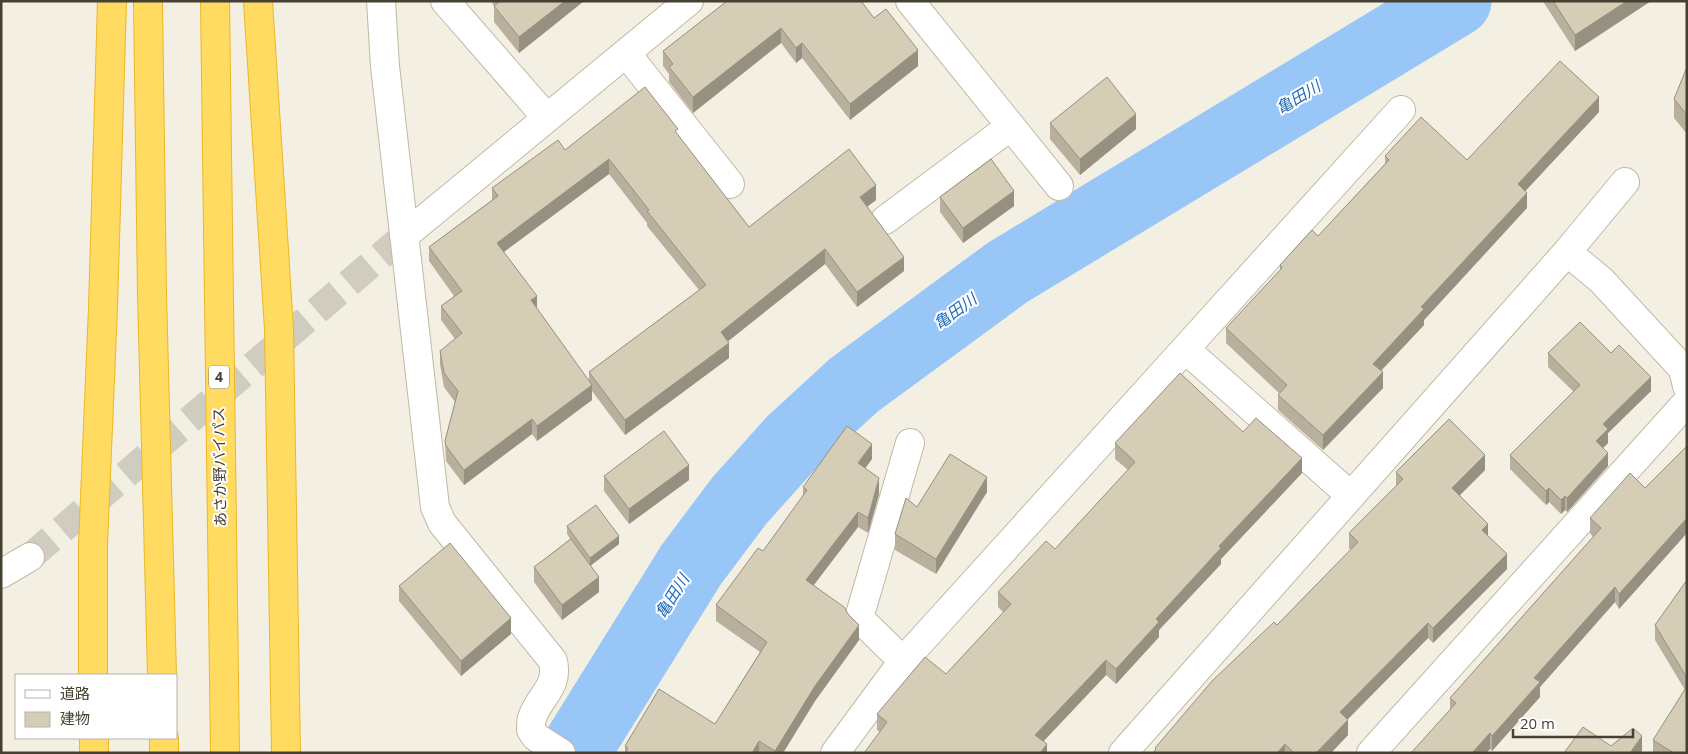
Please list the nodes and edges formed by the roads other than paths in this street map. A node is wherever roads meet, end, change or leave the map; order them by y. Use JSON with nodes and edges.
{"nodes":[{"id":1,"x":112,"y":1,"type":"edge"},
{"id":2,"x":148,"y":1,"type":"edge"},
{"id":3,"x":215,"y":1,"type":"edge"},
{"id":4,"x":258,"y":1,"type":"edge"},
{"id":5,"x":380,"y":1,"type":"edge"},
{"id":6,"x":445,"y":1,"type":"edge"},
{"id":7,"x":689,"y":1,"type":"edge"},
{"id":8,"x":910,"y":1,"type":"edge"},
{"id":9,"x":626,"y":53,"type":"junction"},
{"id":10,"x":1401,"y":110,"type":"dead end"},
{"id":11,"x":547,"y":118,"type":"junction"},
{"id":12,"x":1011,"y":126,"type":"junction"},
{"id":13,"x":1625,"y":182,"type":"dead end"},
{"id":14,"x":730,"y":184,"type":"dead end"},
{"id":15,"x":1059,"y":186,"type":"dead end"},
{"id":16,"x":885,"y":220,"type":"dead end"},
{"id":17,"x":404,"y":236,"type":"junction"},
{"id":18,"x":1567,"y":252,"type":"junction"},
{"id":19,"x":1185,"y":349,"type":"junction"},
{"id":20,"x":1687,"y":386,"type":"edge"},
{"id":21,"x":1687,"y":402,"type":"edge"},
{"id":22,"x":910,"y":443,"type":"dead end"},
{"id":23,"x":1351,"y":496,"type":"junction"},
{"id":24,"x":30,"y":557,"type":"tunnel mouth"},
{"id":25,"x":1,"y":574,"type":"edge"},
{"id":26,"x":903,"y":661,"type":"junction"},
{"id":27,"x":93,"y":674,"type":"edge"},
{"id":28,"x":162,"y":674,"type":"edge"},
{"id":29,"x":94,"y":739,"type":"edge"},
{"id":30,"x":164,"y":739,"type":"edge"},
{"id":31,"x":94,"y":753,"type":"edge"},
{"id":32,"x":164,"y":753,"type":"edge"},
{"id":33,"x":225,"y":753,"type":"edge"},
{"id":34,"x":286,"y":753,"type":"edge"},
{"id":35,"x":561,"y":753,"type":"edge"},
{"id":36,"x":835,"y":753,"type":"edge"},
{"id":37,"x":1123,"y":753,"type":"edge"},
{"id":38,"x":1371,"y":753,"type":"edge"}],
"edges":[{"from":1,"to":27,"type":"highway"},
{"from":2,"to":28,"type":"highway"},
{"from":3,"to":33,"type":"highway","name":"あさか野バイパス","number":"4"},
{"from":4,"to":34,"type":"highway"},
{"from":5,"to":17,"type":"street"},
{"from":6,"to":11,"type":"street"},
{"from":7,"to":9,"type":"street"},
{"from":8,"to":12,"type":"street"},
{"from":9,"to":11,"type":"street"},
{"from":9,"to":14,"type":"street"},
{"from":10,"to":19,"type":"street"},
{"from":11,"to":17,"type":"street"},
{"from":12,"to":15,"type":"street"},
{"from":12,"to":16,"type":"street"},
{"from":13,"to":18,"type":"street"},
{"from":17,"to":35,"type":"street"},
{"from":18,"to":20,"type":"street"},
{"from":18,"to":23,"type":"street"},
{"from":19,"to":23,"type":"street"},
{"from":19,"to":26,"type":"street"},
{"from":21,"to":38,"type":"street"},
{"from":22,"to":26,"type":"street"},
{"from":23,"to":37,"type":"street"},
{"from":24,"to":25,"type":"street"},
{"from":26,"to":36,"type":"street"},
{"from":29,"to":31,"type":"highway"},
{"from":30,"to":32,"type":"highway"}]}
